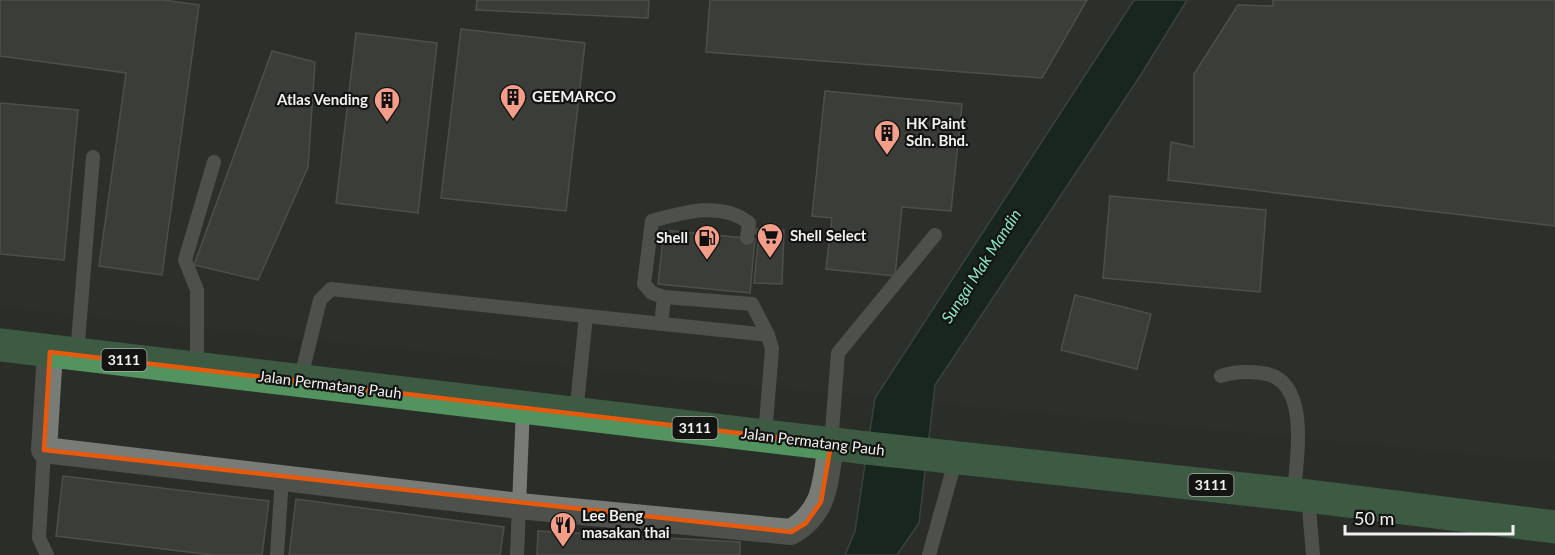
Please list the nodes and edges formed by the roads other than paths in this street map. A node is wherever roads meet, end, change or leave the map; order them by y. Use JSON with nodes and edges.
{"nodes":[{"id":1,"x":93,"y":157,"type":"dead end"},
{"id":2,"x":214,"y":162,"type":"dead end"},
{"id":3,"x":935,"y":234,"type":"dead end"},
{"id":4,"x":747,"y":238,"type":"dead end"},
{"id":5,"x":743,"y":293,"type":"dead end"},
{"id":6,"x":664,"y":297,"type":"junction"},
{"id":7,"x":752,"y":304,"type":"junction"},
{"id":8,"x":586,"y":316,"type":"junction"},
{"id":9,"x":661,"y":324,"type":"junction"},
{"id":10,"x":768,"y":335,"type":"junction"},
{"id":11,"x":0,"y":345,"type":"edge"},
{"id":12,"x":64,"y":353,"type":"junction"},
{"id":13,"x":197,"y":369,"type":"junction"},
{"id":14,"x":1221,"y":376,"type":"dead end"},
{"id":15,"x":300,"y":381,"type":"junction"},
{"id":16,"x":523,"y":407,"type":"junction"},
{"id":17,"x":576,"y":414,"type":"junction"},
{"id":18,"x":765,"y":436,"type":"junction"},
{"id":19,"x":831,"y":444,"type":"junction"},
{"id":20,"x":44,"y":450,"type":"junction"},
{"id":21,"x":950,"y":457,"type":"junction"},
{"id":22,"x":282,"y":477,"type":"junction"},
{"id":23,"x":1301,"y":495,"type":"junction"},
{"id":24,"x":519,"y":506,"type":"junction"},
{"id":25,"x":1555,"y":527,"type":"edge"},
{"id":26,"x":47,"y":555,"type":"edge"},
{"id":27,"x":277,"y":555,"type":"edge"},
{"id":28,"x":518,"y":555,"type":"edge"},
{"id":29,"x":929,"y":555,"type":"edge"},
{"id":30,"x":1312,"y":555,"type":"edge"}],
"edges":[{"from":1,"to":12,"type":"lane"},
{"from":2,"to":13,"type":"lane"},
{"from":3,"to":19,"type":"lane"},
{"from":4,"to":6,"type":"lane"},
{"from":5,"to":7,"type":"lane"},
{"from":6,"to":7,"type":"lane"},
{"from":6,"to":9,"type":"lane"},
{"from":7,"to":10,"type":"lane"},
{"from":8,"to":9,"type":"lane"},
{"from":8,"to":15,"type":"lane"},
{"from":8,"to":17,"type":"lane"},
{"from":9,"to":10,"type":"lane"},
{"from":10,"to":18,"type":"lane"},
{"from":11,"to":12,"type":"main road","name":"Jalan Permatang Pauh","number":"3111"},
{"from":12,"to":13,"type":"main road","name":"Jalan Permatang Pauh","number":"3111"},
{"from":12,"to":20,"type":"street"},
{"from":13,"to":15,"type":"main road","name":"Jalan Permatang Pauh","number":"3111"},
{"from":14,"to":23,"type":"lane"},
{"from":15,"to":16,"type":"main road","name":"Jalan Permatang Pauh","number":"3111"},
{"from":16,"to":17,"type":"main road","name":"Jalan Permatang Pauh","number":"3111"},
{"from":16,"to":24,"type":"lane"},
{"from":17,"to":18,"type":"main road","name":"Jalan Permatang Pauh","number":"3111"},
{"from":18,"to":19,"type":"main road","name":"Jalan Permatang Pauh","number":"3111"},
{"from":19,"to":21,"type":"main road","name":"Jalan Permatang Pauh","number":"3111"},
{"from":19,"to":24,"type":"street"},
{"from":20,"to":22,"type":"street"},
{"from":20,"to":26,"type":"lane"},
{"from":21,"to":23,"type":"main road","name":"Jalan Permatang Pauh","number":"3111"},
{"from":21,"to":29,"type":"lane"},
{"from":22,"to":24,"type":"street"},
{"from":22,"to":27,"type":"lane"},
{"from":23,"to":25,"type":"main road","name":"Jalan Permatang Pauh","number":"3111"},
{"from":23,"to":30,"type":"lane"},
{"from":24,"to":28,"type":"lane"}]}
